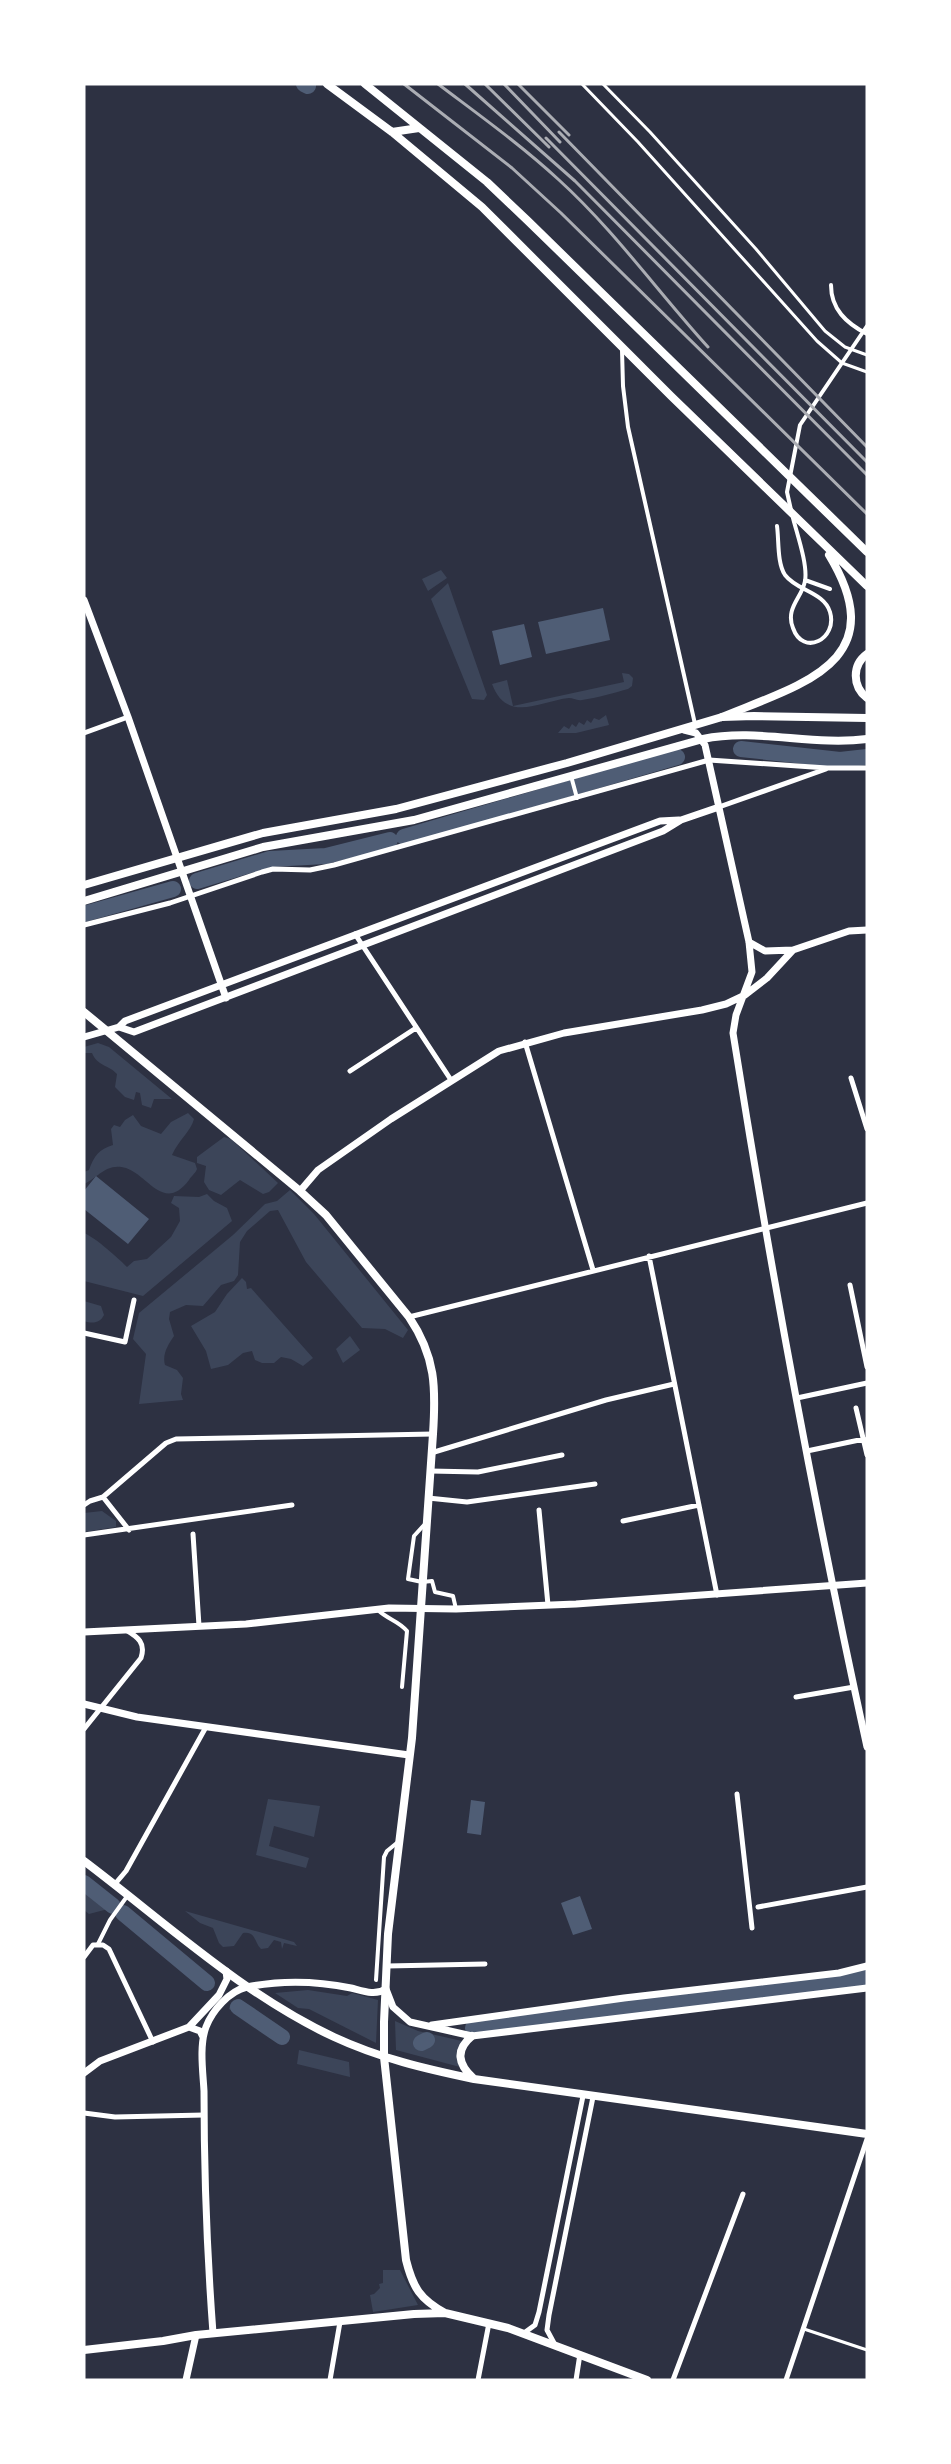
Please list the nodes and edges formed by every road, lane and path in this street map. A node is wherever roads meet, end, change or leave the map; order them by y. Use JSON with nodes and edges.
{"nodes":[{"id":1,"x":327,"y":84,"type":"edge"},
{"id":2,"x":365,"y":84,"type":"edge"},
{"id":3,"x":582,"y":84,"type":"edge"},
{"id":4,"x":603,"y":84,"type":"edge"},
{"id":5,"x":419,"y":128,"type":"junction"},
{"id":6,"x":392,"y":132,"type":"junction"},
{"id":7,"x":831,"y":285,"type":"dead end"},
{"id":8,"x":867,"y":326,"type":"edge"},
{"id":9,"x":867,"y":334,"type":"edge"},
{"id":10,"x":622,"y":346,"type":"junction"},
{"id":11,"x":867,"y":355,"type":"edge"},
{"id":12,"x":867,"y":372,"type":"edge"},
{"id":13,"x":777,"y":525,"type":"dead end"},
{"id":14,"x":825,"y":547,"type":"junction"},
{"id":15,"x":867,"y":552,"type":"edge"},
{"id":16,"x":805,"y":580,"type":"junction"},
{"id":17,"x":867,"y":586,"type":"edge"},
{"id":18,"x":830,"y":589,"type":"dead end"},
{"id":19,"x":84,"y":600,"type":"edge"},
{"id":20,"x":867,"y":654,"type":"edge"},
{"id":21,"x":867,"y":698,"type":"edge"},
{"id":22,"x":128,"y":717,"type":"junction"},
{"id":23,"x":722,"y":717,"type":"junction"},
{"id":24,"x":867,"y":718,"type":"edge"},
{"id":25,"x":696,"y":725,"type":"junction"},
{"id":26,"x":681,"y":730,"type":"junction"},
{"id":27,"x":84,"y":734,"type":"edge"},
{"id":28,"x":703,"y":739,"type":"junction"},
{"id":29,"x":867,"y":739,"type":"edge"},
{"id":30,"x":709,"y":760,"type":"junction"},
{"id":31,"x":827,"y":768,"type":"junction"},
{"id":32,"x":867,"y":768,"type":"edge"},
{"id":33,"x":571,"y":777,"type":"junction"},
{"id":34,"x":576,"y":795,"type":"junction"},
{"id":35,"x":719,"y":807,"type":"junction"},
{"id":36,"x":681,"y":820,"type":"junction"},
{"id":37,"x":584,"y":849,"type":"junction"},
{"id":38,"x":178,"y":858,"type":"junction"},
{"id":39,"x":587,"y":860,"type":"junction"},
{"id":40,"x":183,"y":872,"type":"junction"},
{"id":41,"x":492,"y":884,"type":"junction"},
{"id":42,"x":84,"y":885,"type":"edge"},
{"id":43,"x":496,"y":895,"type":"junction"},
{"id":44,"x":191,"y":896,"type":"junction"},
{"id":45,"x":84,"y":901,"type":"edge"},
{"id":46,"x":84,"y":925,"type":"edge"},
{"id":47,"x":867,"y":930,"type":"edge"},
{"id":48,"x":355,"y":934,"type":"junction"},
{"id":49,"x":749,"y":942,"type":"junction"},
{"id":50,"x":361,"y":946,"type":"junction"},
{"id":51,"x":793,"y":950,"type":"junction"},
{"id":52,"x":221,"y":986,"type":"junction"},
{"id":53,"x":745,"y":995,"type":"junction"},
{"id":54,"x":226,"y":998,"type":"junction"},
{"id":55,"x":167,"y":1007,"type":"junction"},
{"id":56,"x":84,"y":1012,"type":"edge"},
{"id":57,"x":172,"y":1017,"type":"junction"},
{"id":58,"x":119,"y":1027,"type":"junction"},
{"id":59,"x":416,"y":1028,"type":"junction"},
{"id":60,"x":106,"y":1030,"type":"junction"},
{"id":61,"x":84,"y":1037,"type":"edge"},
{"id":62,"x":525,"y":1042,"type":"junction"},
{"id":63,"x":350,"y":1071,"type":"dead end"},
{"id":64,"x":851,"y":1078,"type":"dead end"},
{"id":65,"x":451,"y":1080,"type":"junction"},
{"id":66,"x":867,"y":1129,"type":"edge"},
{"id":67,"x":300,"y":1191,"type":"junction"},
{"id":68,"x":867,"y":1203,"type":"edge"},
{"id":69,"x":765,"y":1229,"type":"junction"},
{"id":70,"x":649,"y":1256,"type":"junction"},
{"id":71,"x":592,"y":1270,"type":"junction"},
{"id":72,"x":850,"y":1285,"type":"dead end"},
{"id":73,"x":134,"y":1300,"type":"dead end"},
{"id":74,"x":409,"y":1317,"type":"junction"},
{"id":75,"x":84,"y":1334,"type":"edge"},
{"id":76,"x":867,"y":1367,"type":"edge"},
{"id":77,"x":867,"y":1383,"type":"edge"},
{"id":78,"x":674,"y":1384,"type":"junction"},
{"id":79,"x":797,"y":1398,"type":"junction"},
{"id":80,"x":856,"y":1408,"type":"dead end"},
{"id":81,"x":433,"y":1434,"type":"junction"},
{"id":82,"x":864,"y":1439,"type":"junction"},
{"id":83,"x":807,"y":1451,"type":"junction"},
{"id":84,"x":431,"y":1453,"type":"junction"},
{"id":85,"x":562,"y":1455,"type":"dead end"},
{"id":86,"x":867,"y":1455,"type":"edge"},
{"id":87,"x":430,"y":1471,"type":"junction"},
{"id":88,"x":595,"y":1484,"type":"dead end"},
{"id":89,"x":103,"y":1497,"type":"junction"},
{"id":90,"x":428,"y":1498,"type":"junction"},
{"id":91,"x":84,"y":1505,"type":"edge"},
{"id":92,"x":292,"y":1505,"type":"dead end"},
{"id":93,"x":699,"y":1505,"type":"junction"},
{"id":94,"x":539,"y":1510,"type":"dead end"},
{"id":95,"x":623,"y":1521,"type":"dead end"},
{"id":96,"x":425,"y":1523,"type":"junction"},
{"id":97,"x":129,"y":1530,"type":"junction"},
{"id":98,"x":193,"y":1534,"type":"dead end"},
{"id":99,"x":84,"y":1535,"type":"edge"},
{"id":100,"x":422,"y":1582,"type":"junction"},
{"id":101,"x":867,"y":1583,"type":"edge"},
{"id":102,"x":833,"y":1586,"type":"junction"},
{"id":103,"x":717,"y":1594,"type":"junction"},
{"id":104,"x":548,"y":1605,"type":"junction"},
{"id":105,"x":420,"y":1608,"type":"junction"},
{"id":106,"x":378,"y":1609,"type":"junction"},
{"id":107,"x":456,"y":1609,"type":"junction"},
{"id":108,"x":199,"y":1626,"type":"junction"},
{"id":109,"x":125,"y":1629,"type":"junction"},
{"id":110,"x":84,"y":1632,"type":"edge"},
{"id":111,"x":402,"y":1687,"type":"dead end"},
{"id":112,"x":854,"y":1687,"type":"junction"},
{"id":113,"x":796,"y":1698,"type":"dead end"},
{"id":114,"x":84,"y":1704,"type":"edge"},
{"id":115,"x":99,"y":1708,"type":"junction"},
{"id":116,"x":206,"y":1727,"type":"junction"},
{"id":117,"x":84,"y":1729,"type":"edge"},
{"id":118,"x":867,"y":1747,"type":"edge"},
{"id":119,"x":410,"y":1755,"type":"junction"},
{"id":120,"x":737,"y":1794,"type":"dead end"},
{"id":121,"x":399,"y":1842,"type":"junction"},
{"id":122,"x":84,"y":1861,"type":"edge"},
{"id":123,"x":115,"y":1884,"type":"junction"},
{"id":124,"x":867,"y":1887,"type":"edge"},
{"id":125,"x":129,"y":1895,"type":"junction"},
{"id":126,"x":758,"y":1907,"type":"dead end"},
{"id":127,"x":752,"y":1928,"type":"dead end"},
{"id":128,"x":98,"y":1944,"type":"junction"},
{"id":129,"x":84,"y":1957,"type":"edge"},
{"id":130,"x":485,"y":1964,"type":"dead end"},
{"id":131,"x":387,"y":1966,"type":"junction"},
{"id":132,"x":867,"y":1966,"type":"edge"},
{"id":133,"x":226,"y":1971,"type":"junction"},
{"id":134,"x":376,"y":1980,"type":"dead end"},
{"id":135,"x":248,"y":1987,"type":"junction"},
{"id":136,"x":867,"y":1988,"type":"edge"},
{"id":137,"x":386,"y":1989,"type":"junction"},
{"id":138,"x":423,"y":2026,"type":"junction"},
{"id":139,"x":189,"y":2027,"type":"junction"},
{"id":140,"x":472,"y":2036,"type":"junction"},
{"id":141,"x":203,"y":2037,"type":"junction"},
{"id":142,"x":153,"y":2042,"type":"junction"},
{"id":143,"x":384,"y":2057,"type":"junction"},
{"id":144,"x":84,"y":2073,"type":"edge"},
{"id":145,"x":474,"y":2079,"type":"junction"},
{"id":146,"x":583,"y":2096,"type":"junction"},
{"id":147,"x":593,"y":2097,"type":"junction"},
{"id":148,"x":84,"y":2112,"type":"edge"},
{"id":149,"x":204,"y":2115,"type":"junction"},
{"id":150,"x":867,"y":2134,"type":"edge"},
{"id":151,"x":867,"y":2139,"type":"edge"},
{"id":152,"x":743,"y":2194,"type":"dead end"},
{"id":153,"x":445,"y":2313,"type":"junction"},
{"id":154,"x":340,"y":2322,"type":"junction"},
{"id":155,"x":489,"y":2323,"type":"junction"},
{"id":156,"x":804,"y":2329,"type":"junction"},
{"id":157,"x":524,"y":2333,"type":"junction"},
{"id":158,"x":213,"y":2334,"type":"junction"},
{"id":159,"x":196,"y":2335,"type":"junction"},
{"id":160,"x":554,"y":2343,"type":"junction"},
{"id":161,"x":84,"y":2350,"type":"edge"},
{"id":162,"x":867,"y":2350,"type":"edge"},
{"id":163,"x":580,"y":2354,"type":"junction"},
{"id":164,"x":186,"y":2380,"type":"edge"},
{"id":165,"x":330,"y":2380,"type":"edge"},
{"id":166,"x":478,"y":2380,"type":"edge"},
{"id":167,"x":576,"y":2380,"type":"edge"},
{"id":168,"x":644,"y":2380,"type":"edge"},
{"id":169,"x":673,"y":2380,"type":"edge"},
{"id":170,"x":786,"y":2380,"type":"edge"}],
"edges":[{"from":1,"to":6,"type":"main road"},
{"from":2,"to":5,"type":"main road"},
{"from":3,"to":12,"type":"lane"},
{"from":4,"to":11,"type":"lane"},
{"from":5,"to":6,"type":"main road"},
{"from":5,"to":15,"type":"main road"},
{"from":6,"to":10,"type":"main road"},
{"from":7,"to":9,"type":"street"},
{"from":8,"to":16,"type":"street"},
{"from":10,"to":14,"type":"main road"},
{"from":10,"to":25,"type":"street"},
{"from":13,"to":16,"type":"street"},
{"from":14,"to":17,"type":"main road"},
{"from":14,"to":23,"type":"main road"},
{"from":16,"to":18,"type":"street"},
{"from":19,"to":22,"type":"street"},
{"from":20,"to":21,"type":"main road"},
{"from":22,"to":27,"type":"street"},
{"from":22,"to":38,"type":"street"},
{"from":23,"to":24,"type":"main road"},
{"from":23,"to":25,"type":"main road"},
{"from":25,"to":26,"type":"main road"},
{"from":26,"to":28,"type":"street"},
{"from":26,"to":38,"type":"main road"},
{"from":28,"to":29,"type":"main road"},
{"from":28,"to":30,"type":"street"},
{"from":28,"to":33,"type":"main road"},
{"from":30,"to":31,"type":"street"},
{"from":30,"to":34,"type":"street"},
{"from":30,"to":35,"type":"street"},
{"from":31,"to":32,"type":"street"},
{"from":31,"to":35,"type":"street"},
{"from":33,"to":34,"type":"street"},
{"from":33,"to":40,"type":"main road"},
{"from":34,"to":44,"type":"street"},
{"from":35,"to":36,"type":"street"},
{"from":35,"to":49,"type":"street"},
{"from":36,"to":37,"type":"street"},
{"from":36,"to":39,"type":"street"},
{"from":37,"to":39,"type":"street"},
{"from":37,"to":41,"type":"street"},
{"from":38,"to":40,"type":"street"},
{"from":38,"to":42,"type":"main road"},
{"from":39,"to":43,"type":"street"},
{"from":40,"to":44,"type":"street"},
{"from":40,"to":45,"type":"main road"},
{"from":41,"to":43,"type":"street"},
{"from":41,"to":48,"type":"street"},
{"from":43,"to":50,"type":"street"},
{"from":44,"to":46,"type":"street"},
{"from":44,"to":52,"type":"street"},
{"from":47,"to":51,"type":"street"},
{"from":48,"to":50,"type":"street"},
{"from":48,"to":52,"type":"street"},
{"from":49,"to":51,"type":"street"},
{"from":49,"to":53,"type":"street"},
{"from":50,"to":54,"type":"street"},
{"from":50,"to":59,"type":"street"},
{"from":51,"to":53,"type":"street"},
{"from":52,"to":54,"type":"street"},
{"from":52,"to":55,"type":"street"},
{"from":53,"to":62,"type":"street"},
{"from":53,"to":69,"type":"street"},
{"from":54,"to":57,"type":"street"},
{"from":55,"to":57,"type":"street"},
{"from":55,"to":58,"type":"street"},
{"from":56,"to":60,"type":"main road"},
{"from":57,"to":58,"type":"street"},
{"from":58,"to":60,"type":"street"},
{"from":59,"to":63,"type":"street"},
{"from":59,"to":65,"type":"street"},
{"from":60,"to":61,"type":"street"},
{"from":60,"to":67,"type":"main road"},
{"from":62,"to":65,"type":"street"},
{"from":62,"to":71,"type":"street"},
{"from":64,"to":66,"type":"street"},
{"from":65,"to":67,"type":"street"},
{"from":67,"to":74,"type":"main road"},
{"from":68,"to":69,"type":"street"},
{"from":69,"to":70,"type":"street"},
{"from":69,"to":79,"type":"street"},
{"from":70,"to":71,"type":"street"},
{"from":70,"to":78,"type":"street"},
{"from":71,"to":74,"type":"street"},
{"from":72,"to":76,"type":"street"},
{"from":73,"to":75,"type":"street"},
{"from":74,"to":81,"type":"main road"},
{"from":77,"to":79,"type":"street"},
{"from":78,"to":84,"type":"street"},
{"from":78,"to":93,"type":"street"},
{"from":79,"to":83,"type":"street"},
{"from":80,"to":82,"type":"street"},
{"from":81,"to":84,"type":"main road"},
{"from":81,"to":89,"type":"street"},
{"from":82,"to":83,"type":"street"},
{"from":82,"to":86,"type":"street"},
{"from":83,"to":102,"type":"street"},
{"from":84,"to":87,"type":"main road"},
{"from":85,"to":87,"type":"street"},
{"from":87,"to":90,"type":"main road"},
{"from":88,"to":90,"type":"street"},
{"from":89,"to":91,"type":"street"},
{"from":89,"to":97,"type":"street"},
{"from":90,"to":96,"type":"main road"},
{"from":92,"to":97,"type":"street"},
{"from":93,"to":95,"type":"street"},
{"from":93,"to":103,"type":"street"},
{"from":94,"to":104,"type":"street"},
{"from":96,"to":100,"type":"main road"},
{"from":96,"to":100,"type":"street"},
{"from":97,"to":99,"type":"street"},
{"from":98,"to":108,"type":"street"},
{"from":100,"to":105,"type":"main road"},
{"from":100,"to":107,"type":"street"},
{"from":101,"to":102,"type":"street"},
{"from":102,"to":103,"type":"street"},
{"from":102,"to":112,"type":"street"},
{"from":103,"to":104,"type":"street"},
{"from":104,"to":107,"type":"street"},
{"from":105,"to":106,"type":"street"},
{"from":105,"to":107,"type":"street"},
{"from":105,"to":119,"type":"main road"},
{"from":106,"to":108,"type":"street"},
{"from":106,"to":111,"type":"street"},
{"from":108,"to":109,"type":"street"},
{"from":109,"to":110,"type":"street"},
{"from":109,"to":115,"type":"street"},
{"from":112,"to":113,"type":"street"},
{"from":112,"to":118,"type":"street"},
{"from":114,"to":115,"type":"street"},
{"from":115,"to":116,"type":"street"},
{"from":115,"to":117,"type":"street"},
{"from":116,"to":119,"type":"street"},
{"from":116,"to":123,"type":"street"},
{"from":119,"to":121,"type":"main road"},
{"from":120,"to":127,"type":"street"},
{"from":121,"to":131,"type":"main road"},
{"from":121,"to":134,"type":"street"},
{"from":122,"to":123,"type":"main road"},
{"from":123,"to":125,"type":"main road"},
{"from":124,"to":126,"type":"street"},
{"from":125,"to":128,"type":"street"},
{"from":125,"to":133,"type":"main road"},
{"from":128,"to":129,"type":"street"},
{"from":128,"to":142,"type":"street"},
{"from":130,"to":131,"type":"street"},
{"from":131,"to":137,"type":"main road"},
{"from":132,"to":138,"type":"street"},
{"from":133,"to":135,"type":"main road"},
{"from":133,"to":139,"type":"street"},
{"from":135,"to":137,"type":"street"},
{"from":135,"to":141,"type":"street"},
{"from":135,"to":143,"type":"main road"},
{"from":136,"to":140,"type":"street"},
{"from":137,"to":138,"type":"street"},
{"from":137,"to":143,"type":"main road"},
{"from":138,"to":140,"type":"street"},
{"from":139,"to":141,"type":"street"},
{"from":139,"to":142,"type":"street"},
{"from":140,"to":145,"type":"main road"},
{"from":141,"to":149,"type":"street"},
{"from":142,"to":144,"type":"street"},
{"from":143,"to":145,"type":"main road"},
{"from":143,"to":153,"type":"main road"},
{"from":145,"to":146,"type":"main road"},
{"from":146,"to":147,"type":"main road"},
{"from":146,"to":157,"type":"street"},
{"from":147,"to":150,"type":"main road"},
{"from":147,"to":160,"type":"street"},
{"from":148,"to":149,"type":"street"},
{"from":149,"to":158,"type":"street"},
{"from":151,"to":156,"type":"street"},
{"from":152,"to":169,"type":"street"},
{"from":153,"to":154,"type":"main road"},
{"from":153,"to":155,"type":"main road"},
{"from":154,"to":158,"type":"main road"},
{"from":154,"to":165,"type":"street"},
{"from":155,"to":157,"type":"main road"},
{"from":155,"to":166,"type":"street"},
{"from":156,"to":162,"type":"lane"},
{"from":156,"to":170,"type":"street"},
{"from":157,"to":160,"type":"main road"},
{"from":158,"to":159,"type":"main road"},
{"from":159,"to":161,"type":"main road"},
{"from":159,"to":164,"type":"street"},
{"from":160,"to":163,"type":"main road"},
{"from":163,"to":167,"type":"street"},
{"from":163,"to":168,"type":"main road"}]}
